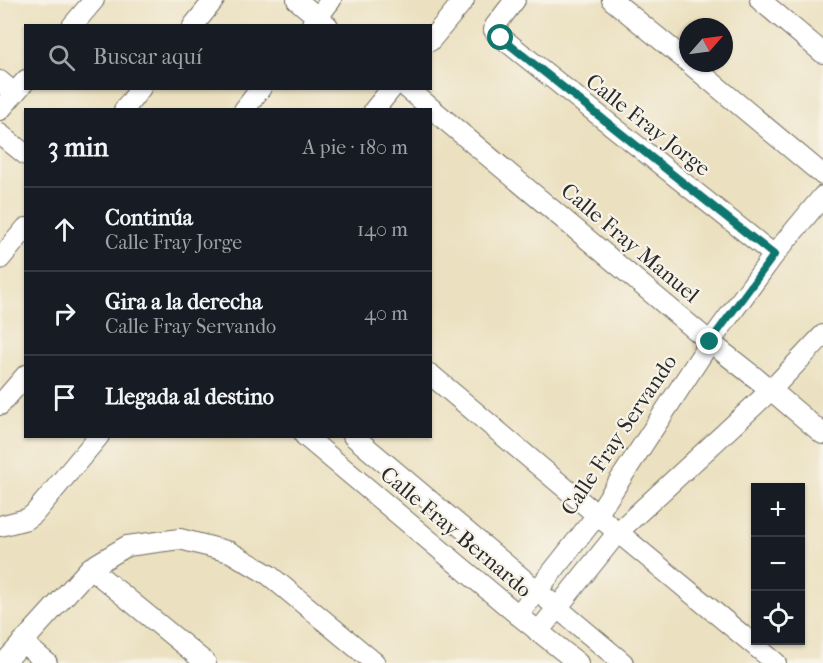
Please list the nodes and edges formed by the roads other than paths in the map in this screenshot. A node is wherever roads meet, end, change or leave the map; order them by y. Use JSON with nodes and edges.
{"nodes":[{"id":1,"x":94,"y":0,"type":"edge"},
{"id":2,"x":214,"y":0,"type":"edge"},
{"id":3,"x":297,"y":0,"type":"edge"},
{"id":4,"x":331,"y":0,"type":"edge"},
{"id":5,"x":464,"y":0,"type":"edge"},
{"id":6,"x":515,"y":0,"type":"edge"},
{"id":7,"x":612,"y":0,"type":"edge"},
{"id":8,"x":760,"y":0,"type":"edge"},
{"id":9,"x":319,"y":23,"type":"edge"},
{"id":10,"x":74,"y":24,"type":"edge"},
{"id":11,"x":195,"y":24,"type":"edge"},
{"id":12,"x":432,"y":39,"type":"edge"},
{"id":13,"x":823,"y":52,"type":"edge"},
{"id":14,"x":679,"y":56,"type":"edge"},
{"id":15,"x":699,"y":72,"type":"edge"},
{"id":16,"x":13,"y":85,"type":"edge"},
{"id":17,"x":139,"y":90,"type":"edge"},
{"id":18,"x":259,"y":90,"type":"edge"},
{"id":19,"x":390,"y":90,"type":"edge"},
{"id":20,"x":409,"y":90,"type":"edge"},
{"id":21,"x":126,"y":108,"type":"edge"},
{"id":22,"x":246,"y":108,"type":"edge"},
{"id":23,"x":376,"y":108,"type":"edge"},
{"id":24,"x":431,"y":108,"type":"edge"},
{"id":25,"x":432,"y":109,"type":"edge"},
{"id":26,"x":0,"y":110,"type":"edge"},
{"id":27,"x":0,"y":134,"type":"edge"},
{"id":28,"x":24,"y":153,"type":"edge"},
{"id":29,"x":823,"y":175,"type":"edge"},
{"id":30,"x":823,"y":196,"type":"edge"},
{"id":31,"x":24,"y":230,"type":"edge"},
{"id":32,"x":774,"y":255,"type":"junction"},
{"id":33,"x":0,"y":259,"type":"edge"},
{"id":34,"x":823,"y":335,"type":"edge"},
{"id":35,"x":710,"y":342,"type":"junction"},
{"id":36,"x":432,"y":376,"type":"edge"},
{"id":37,"x":24,"y":377,"type":"edge"},
{"id":38,"x":771,"y":390,"type":"junction"},
{"id":39,"x":0,"y":405,"type":"edge"},
{"id":40,"x":823,"y":434,"type":"edge"},
{"id":41,"x":97,"y":438,"type":"edge"},
{"id":42,"x":306,"y":438,"type":"edge"},
{"id":43,"x":355,"y":438,"type":"edge"},
{"id":44,"x":597,"y":514,"type":"junction"},
{"id":45,"x":0,"y":526,"type":"edge"},
{"id":46,"x":618,"y":532,"type":"junction"},
{"id":47,"x":90,"y":568,"type":"junction"},
{"id":48,"x":537,"y":592,"type":"junction"},
{"id":49,"x":556,"y":608,"type":"junction"},
{"id":50,"x":518,"y":615,"type":"junction"},
{"id":51,"x":538,"y":632,"type":"junction"},
{"id":52,"x":22,"y":642,"type":"junction"},
{"id":53,"x":4,"y":663,"type":"edge"},
{"id":54,"x":47,"y":663,"type":"edge"},
{"id":55,"x":206,"y":663,"type":"edge"},
{"id":56,"x":375,"y":663,"type":"edge"},
{"id":57,"x":578,"y":663,"type":"edge"},
{"id":58,"x":623,"y":663,"type":"edge"},
{"id":59,"x":776,"y":663,"type":"edge"}],
"edges":[{"from":1,"to":10,"type":"street"},
{"from":2,"to":11,"type":"street"},
{"from":3,"to":9,"type":"street"},
{"from":4,"to":9,"type":"street"},
{"from":5,"to":12,"type":"street"},
{"from":6,"to":32,"type":"street","name":"Calle Fray Jorge"},
{"from":7,"to":14,"type":"street"},
{"from":8,"to":13,"type":"street"},
{"from":15,"to":29,"type":"street"},
{"from":16,"to":26,"type":"street"},
{"from":17,"to":21,"type":"street"},
{"from":18,"to":22,"type":"street"},
{"from":19,"to":23,"type":"street"},
{"from":20,"to":24,"type":"street","name":"Calle Fray Manuel"},
{"from":25,"to":35,"type":"street","name":"Calle Fray Manuel"},
{"from":27,"to":28,"type":"street"},
{"from":30,"to":32,"type":"street","name":"Calle Fray Servando"},
{"from":31,"to":33,"type":"street"},
{"from":32,"to":35,"type":"street","name":"Calle Fray Servando"},
{"from":34,"to":38,"type":"street"},
{"from":35,"to":38,"type":"street","name":"Calle Fray Manuel"},
{"from":35,"to":44,"type":"street","name":"Calle Fray Servando"},
{"from":36,"to":44,"type":"street"},
{"from":37,"to":39,"type":"street"},
{"from":38,"to":40,"type":"street","name":"Calle Fray Manuel"},
{"from":38,"to":46,"type":"street"},
{"from":41,"to":45,"type":"street"},
{"from":42,"to":50,"type":"street","name":"Calle Fray Bernardo"},
{"from":43,"to":48,"type":"street","name":"Calle Fray Bernardo"},
{"from":44,"to":46,"type":"street"},
{"from":44,"to":48,"type":"street","name":"Calle Fray Servando"},
{"from":46,"to":49,"type":"street"},
{"from":46,"to":59,"type":"street"},
{"from":47,"to":52,"type":"street"},
{"from":47,"to":55,"type":"street"},
{"from":47,"to":56,"type":"street"},
{"from":48,"to":49,"type":"street","name":"Calle Fray Bernardo"},
{"from":48,"to":50,"type":"street","name":"Calle Fray Servando"},
{"from":49,"to":51,"type":"street"},
{"from":49,"to":58,"type":"street","name":"Calle Fray Bernardo"},
{"from":50,"to":51,"type":"street","name":"Calle Fray Bernardo"},
{"from":51,"to":57,"type":"street","name":"Calle Fray Bernardo"},
{"from":52,"to":53,"type":"street"},
{"from":52,"to":54,"type":"street"}]}
